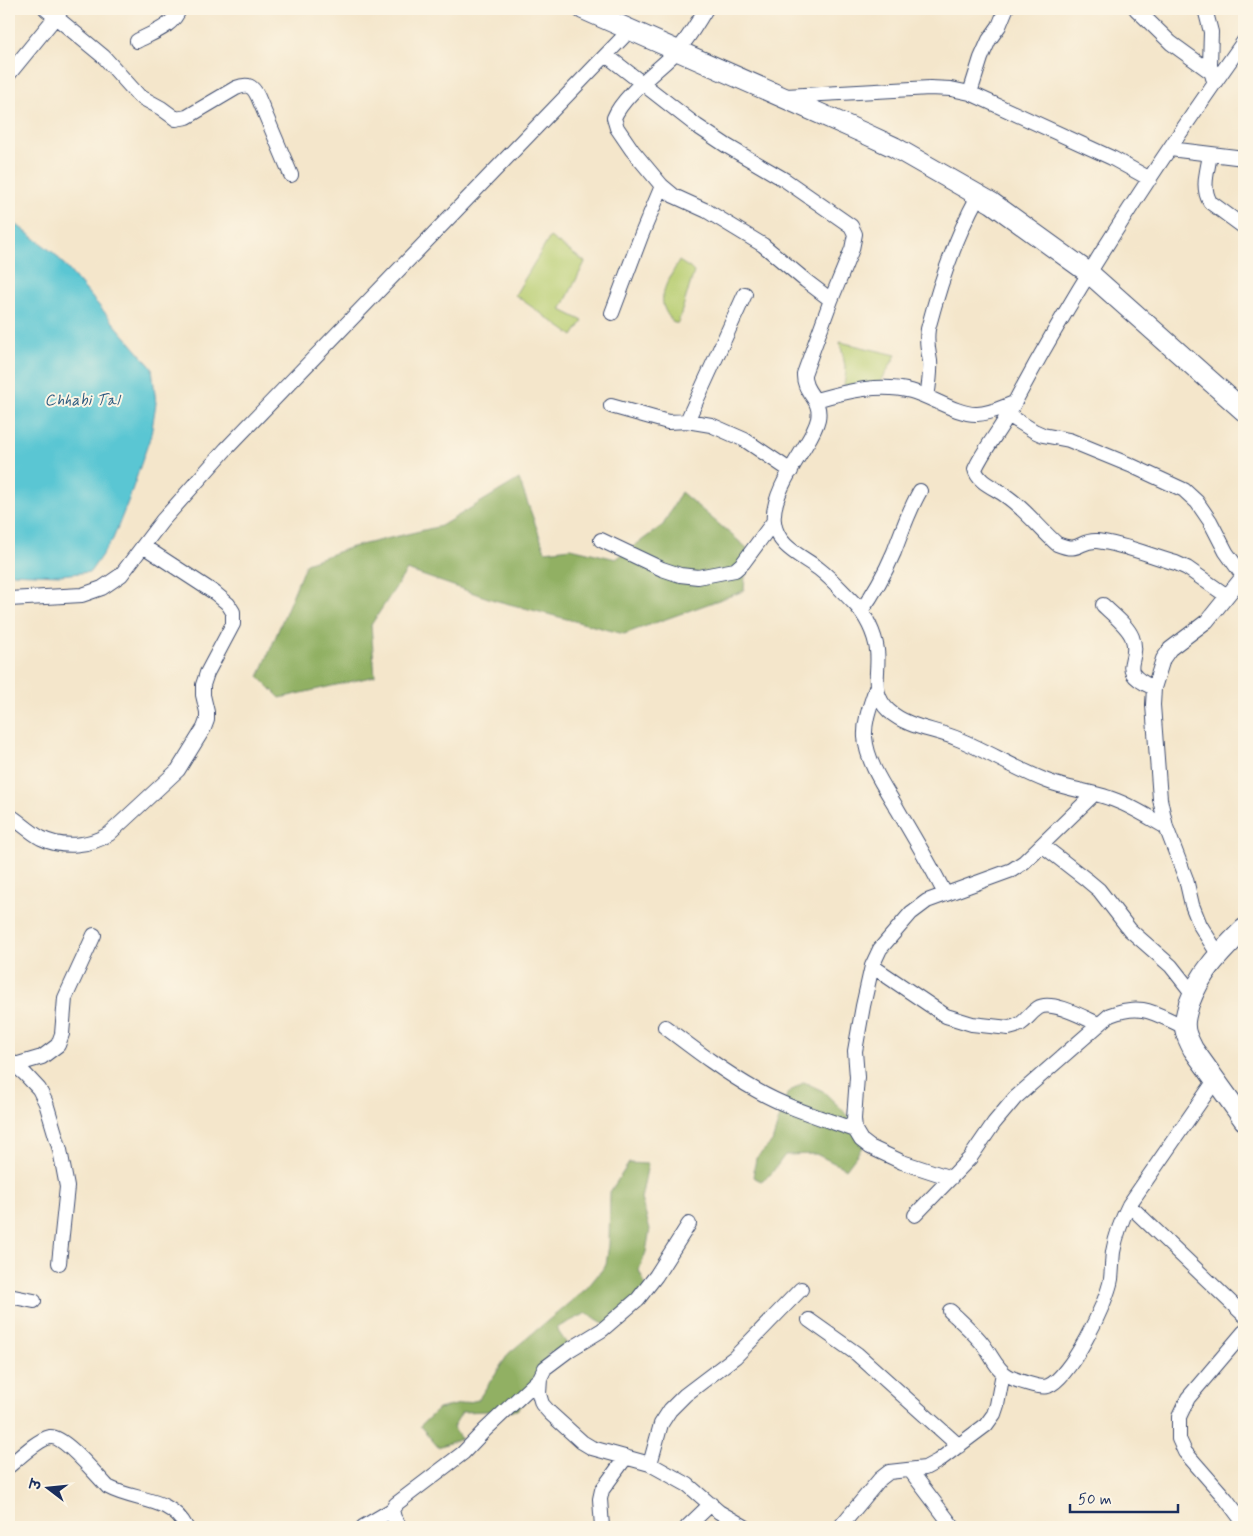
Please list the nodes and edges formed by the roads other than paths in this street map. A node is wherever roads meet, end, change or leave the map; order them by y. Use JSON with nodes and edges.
{"nodes":[{"id":1,"x":179,"y":9,"type":"edge"},
{"id":2,"x":583,"y":9,"type":"edge"},
{"id":3,"x":706,"y":9,"type":"edge"},
{"id":4,"x":1006,"y":9,"type":"edge"},
{"id":5,"x":1136,"y":9,"type":"edge"},
{"id":6,"x":1205,"y":9,"type":"edge"},
{"id":7,"x":54,"y":11,"type":"edge"},
{"id":8,"x":630,"y":30,"type":"junction"},
{"id":9,"x":137,"y":41,"type":"dead end"},
{"id":10,"x":1244,"y":41,"type":"edge"},
{"id":11,"x":678,"y":50,"type":"junction"},
{"id":12,"x":606,"y":55,"type":"junction"},
{"id":13,"x":9,"y":74,"type":"edge"},
{"id":14,"x":1213,"y":78,"type":"junction"},
{"id":15,"x":642,"y":84,"type":"junction"},
{"id":16,"x":970,"y":93,"type":"junction"},
{"id":17,"x":781,"y":96,"type":"junction"},
{"id":18,"x":1170,"y":149,"type":"junction"},
{"id":19,"x":1210,"y":154,"type":"junction"},
{"id":20,"x":1244,"y":158,"type":"edge"},
{"id":21,"x":291,"y":175,"type":"dead end"},
{"id":22,"x":1150,"y":179,"type":"junction"},
{"id":23,"x":662,"y":186,"type":"junction"},
{"id":24,"x":978,"y":196,"type":"junction"},
{"id":25,"x":1244,"y":227,"type":"edge"},
{"id":26,"x":1089,"y":273,"type":"junction"},
{"id":27,"x":745,"y":294,"type":"dead end"},
{"id":28,"x":831,"y":300,"type":"junction"},
{"id":29,"x":612,"y":313,"type":"dead end"},
{"id":30,"x":927,"y":397,"type":"junction"},
{"id":31,"x":816,"y":400,"type":"junction"},
{"id":32,"x":611,"y":406,"type":"dead end"},
{"id":33,"x":1011,"y":409,"type":"junction"},
{"id":34,"x":1244,"y":411,"type":"edge"},
{"id":35,"x":687,"y":420,"type":"junction"},
{"id":36,"x":791,"y":471,"type":"junction"},
{"id":37,"x":920,"y":491,"type":"dead end"},
{"id":38,"x":774,"y":521,"type":"junction"},
{"id":39,"x":601,"y":540,"type":"dead end"},
{"id":40,"x":143,"y":546,"type":"junction"},
{"id":41,"x":1244,"y":576,"type":"edge"},
{"id":42,"x":1227,"y":596,"type":"junction"},
{"id":43,"x":9,"y":599,"type":"edge"},
{"id":44,"x":1103,"y":605,"type":"dead end"},
{"id":45,"x":861,"y":611,"type":"junction"},
{"id":46,"x":876,"y":688,"type":"junction"},
{"id":47,"x":1154,"y":688,"type":"junction"},
{"id":48,"x":1094,"y":794,"type":"junction"},
{"id":49,"x":9,"y":815,"type":"edge"},
{"id":50,"x":1166,"y":827,"type":"junction"},
{"id":51,"x":1042,"y":845,"type":"junction"},
{"id":52,"x":945,"y":894,"type":"junction"},
{"id":53,"x":1244,"y":929,"type":"edge"},
{"id":54,"x":94,"y":934,"type":"dead end"},
{"id":55,"x":1218,"y":954,"type":"junction"},
{"id":56,"x":872,"y":966,"type":"junction"},
{"id":57,"x":1193,"y":994,"type":"junction"},
{"id":58,"x":1098,"y":1024,"type":"junction"},
{"id":59,"x":1185,"y":1026,"type":"junction"},
{"id":60,"x":664,"y":1027,"type":"dead end"},
{"id":61,"x":12,"y":1063,"type":"edge"},
{"id":62,"x":1216,"y":1079,"type":"junction"},
{"id":63,"x":1244,"y":1120,"type":"edge"},
{"id":64,"x":855,"y":1130,"type":"junction"},
{"id":65,"x":951,"y":1178,"type":"junction"},
{"id":66,"x":1129,"y":1206,"type":"junction"},
{"id":67,"x":915,"y":1215,"type":"dead end"},
{"id":68,"x":689,"y":1224,"type":"dead end"},
{"id":69,"x":59,"y":1263,"type":"dead end"},
{"id":70,"x":801,"y":1288,"type":"dead end"},
{"id":71,"x":9,"y":1296,"type":"edge"},
{"id":72,"x":34,"y":1301,"type":"dead end"},
{"id":73,"x":950,"y":1311,"type":"dead end"},
{"id":74,"x":1244,"y":1315,"type":"edge"},
{"id":75,"x":808,"y":1320,"type":"dead end"},
{"id":76,"x":1244,"y":1332,"type":"edge"},
{"id":77,"x":1003,"y":1373,"type":"junction"},
{"id":78,"x":540,"y":1378,"type":"junction"},
{"id":79,"x":959,"y":1446,"type":"junction"},
{"id":80,"x":626,"y":1458,"type":"junction"},
{"id":81,"x":650,"y":1464,"type":"junction"},
{"id":82,"x":9,"y":1466,"type":"edge"},
{"id":83,"x":910,"y":1470,"type":"junction"},
{"id":84,"x":711,"y":1504,"type":"junction"},
{"id":85,"x":392,"y":1510,"type":"junction"},
{"id":86,"x":1244,"y":1523,"type":"edge"},
{"id":87,"x":186,"y":1527,"type":"edge"},
{"id":88,"x":363,"y":1527,"type":"edge"},
{"id":89,"x":400,"y":1527,"type":"edge"},
{"id":90,"x":602,"y":1527,"type":"edge"},
{"id":91,"x":688,"y":1527,"type":"edge"},
{"id":92,"x":744,"y":1527,"type":"edge"},
{"id":93,"x":840,"y":1527,"type":"edge"},
{"id":94,"x":953,"y":1527,"type":"edge"}],
"edges":[{"from":1,"to":9,"type":"street"},
{"from":2,"to":8,"type":"street"},
{"from":3,"to":11,"type":"street"},
{"from":4,"to":16,"type":"street"},
{"from":5,"to":14,"type":"street"},
{"from":6,"to":14,"type":"street"},
{"from":7,"to":13,"type":"street"},
{"from":7,"to":21,"type":"street"},
{"from":8,"to":11,"type":"street"},
{"from":8,"to":12,"type":"street"},
{"from":10,"to":14,"type":"street"},
{"from":11,"to":15,"type":"street"},
{"from":11,"to":17,"type":"street"},
{"from":12,"to":15,"type":"street"},
{"from":12,"to":40,"type":"street"},
{"from":14,"to":18,"type":"street"},
{"from":15,"to":23,"type":"street"},
{"from":15,"to":28,"type":"street"},
{"from":16,"to":17,"type":"street"},
{"from":16,"to":22,"type":"street"},
{"from":17,"to":24,"type":"street"},
{"from":18,"to":19,"type":"street"},
{"from":18,"to":22,"type":"street"},
{"from":19,"to":20,"type":"street"},
{"from":19,"to":25,"type":"street"},
{"from":22,"to":26,"type":"street"},
{"from":23,"to":28,"type":"street"},
{"from":23,"to":29,"type":"street"},
{"from":24,"to":26,"type":"street"},
{"from":24,"to":30,"type":"street"},
{"from":26,"to":33,"type":"street"},
{"from":26,"to":34,"type":"street"},
{"from":27,"to":35,"type":"street"},
{"from":28,"to":31,"type":"street"},
{"from":30,"to":31,"type":"street"},
{"from":30,"to":33,"type":"street"},
{"from":31,"to":36,"type":"street"},
{"from":32,"to":35,"type":"street"},
{"from":33,"to":41,"type":"street"},
{"from":33,"to":42,"type":"street"},
{"from":35,"to":36,"type":"street"},
{"from":36,"to":38,"type":"street"},
{"from":37,"to":45,"type":"street"},
{"from":38,"to":39,"type":"street"},
{"from":38,"to":45,"type":"street"},
{"from":40,"to":43,"type":"street"},
{"from":40,"to":49,"type":"street"},
{"from":41,"to":42,"type":"street"},
{"from":42,"to":47,"type":"street"},
{"from":44,"to":47,"type":"street"},
{"from":45,"to":46,"type":"street"},
{"from":46,"to":48,"type":"street"},
{"from":46,"to":52,"type":"street"},
{"from":47,"to":50,"type":"street"},
{"from":48,"to":50,"type":"street"},
{"from":48,"to":51,"type":"street"},
{"from":50,"to":55,"type":"street"},
{"from":51,"to":52,"type":"street"},
{"from":51,"to":57,"type":"street"},
{"from":52,"to":56,"type":"street"},
{"from":53,"to":55,"type":"street"},
{"from":54,"to":61,"type":"street"},
{"from":55,"to":57,"type":"street"},
{"from":56,"to":58,"type":"street"},
{"from":56,"to":64,"type":"street"},
{"from":57,"to":59,"type":"street"},
{"from":58,"to":59,"type":"street"},
{"from":58,"to":65,"type":"street"},
{"from":59,"to":62,"type":"street"},
{"from":60,"to":64,"type":"street"},
{"from":61,"to":69,"type":"street"},
{"from":62,"to":63,"type":"street"},
{"from":62,"to":66,"type":"street"},
{"from":64,"to":65,"type":"street"},
{"from":65,"to":67,"type":"street"},
{"from":66,"to":74,"type":"street"},
{"from":66,"to":77,"type":"street"},
{"from":68,"to":78,"type":"street"},
{"from":70,"to":81,"type":"street"},
{"from":71,"to":72,"type":"street"},
{"from":73,"to":77,"type":"street"},
{"from":75,"to":79,"type":"street"},
{"from":76,"to":86,"type":"street"},
{"from":77,"to":79,"type":"street"},
{"from":78,"to":80,"type":"street"},
{"from":78,"to":85,"type":"street"},
{"from":79,"to":83,"type":"street"},
{"from":80,"to":81,"type":"street"},
{"from":80,"to":90,"type":"street"},
{"from":81,"to":84,"type":"street"},
{"from":82,"to":87,"type":"street"},
{"from":83,"to":93,"type":"street"},
{"from":83,"to":94,"type":"street"},
{"from":84,"to":91,"type":"street"},
{"from":84,"to":92,"type":"street"},
{"from":85,"to":88,"type":"street"},
{"from":85,"to":89,"type":"street"}]}
